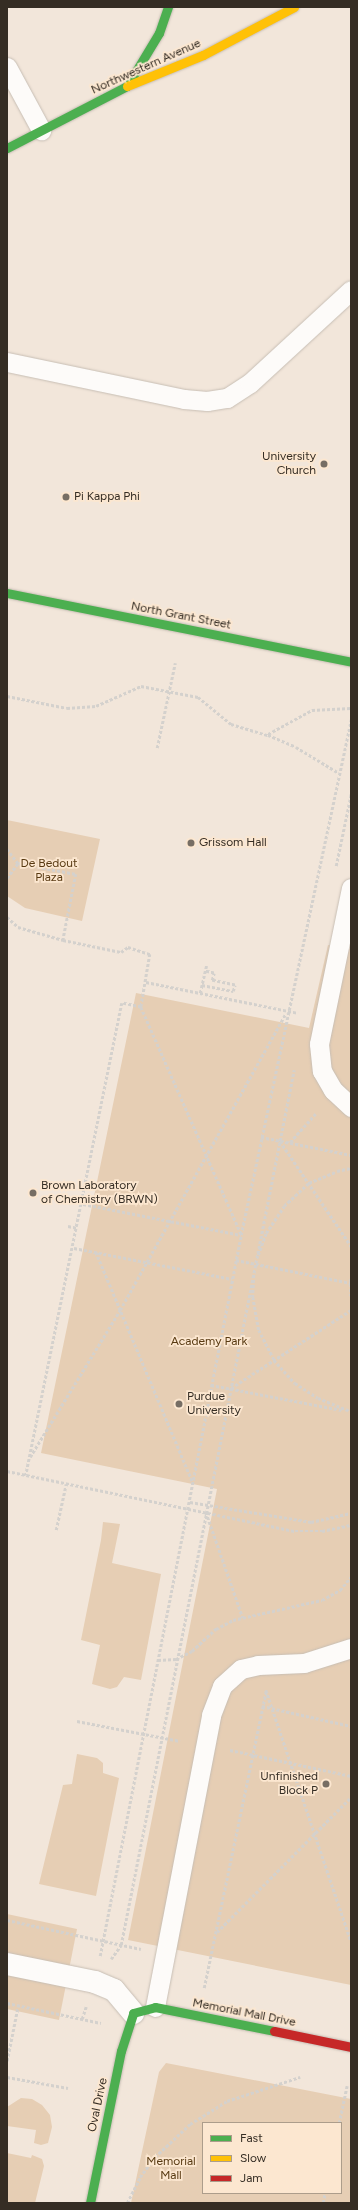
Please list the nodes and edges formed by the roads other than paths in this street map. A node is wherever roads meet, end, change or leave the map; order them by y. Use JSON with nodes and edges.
{"nodes":[{"id":1,"x":168,"y":7,"type":"edge"},
{"id":2,"x":294,"y":7,"type":"edge"},
{"id":3,"x":7,"y":67,"type":"edge"},
{"id":4,"x":127,"y":86,"type":"junction"},
{"id":5,"x":41,"y":130,"type":"junction"},
{"id":6,"x":7,"y":148,"type":"edge"},
{"id":7,"x":351,"y":290,"type":"edge"},
{"id":8,"x":7,"y":362,"type":"edge"},
{"id":9,"x":7,"y":593,"type":"edge"},
{"id":10,"x":351,"y":662,"type":"edge"},
{"id":11,"x":351,"y":888,"type":"edge"},
{"id":12,"x":347,"y":933,"type":"edge"},
{"id":13,"x":351,"y":1106,"type":"edge"},
{"id":14,"x":351,"y":1648,"type":"edge"},
{"id":15,"x":7,"y":1964,"type":"edge"},
{"id":16,"x":155,"y":2007,"type":"junction"},
{"id":17,"x":133,"y":2013,"type":"junction"},
{"id":18,"x":351,"y":2047,"type":"edge"},
{"id":19,"x":90,"y":2203,"type":"edge"}],
"edges":[{"from":1,"to":4,"type":"street"},
{"from":2,"to":4,"type":"street","name":"Northwestern Avenue"},
{"from":3,"to":5,"type":"lane"},
{"from":4,"to":5,"type":"street","name":"Northwestern Avenue"},
{"from":5,"to":6,"type":"street","name":"Northwestern Avenue"},
{"from":7,"to":8,"type":"lane"},
{"from":9,"to":10,"type":"street","name":"North Grant Street"},
{"from":11,"to":12,"type":"lane"},
{"from":12,"to":13,"type":"lane"},
{"from":14,"to":16,"type":"lane"},
{"from":15,"to":17,"type":"street"},
{"from":16,"to":17,"type":"street","name":"Memorial Mall Drive"},
{"from":16,"to":18,"type":"street","name":"Memorial Mall Drive"},
{"from":17,"to":19,"type":"street","name":"Oval Drive"}]}
